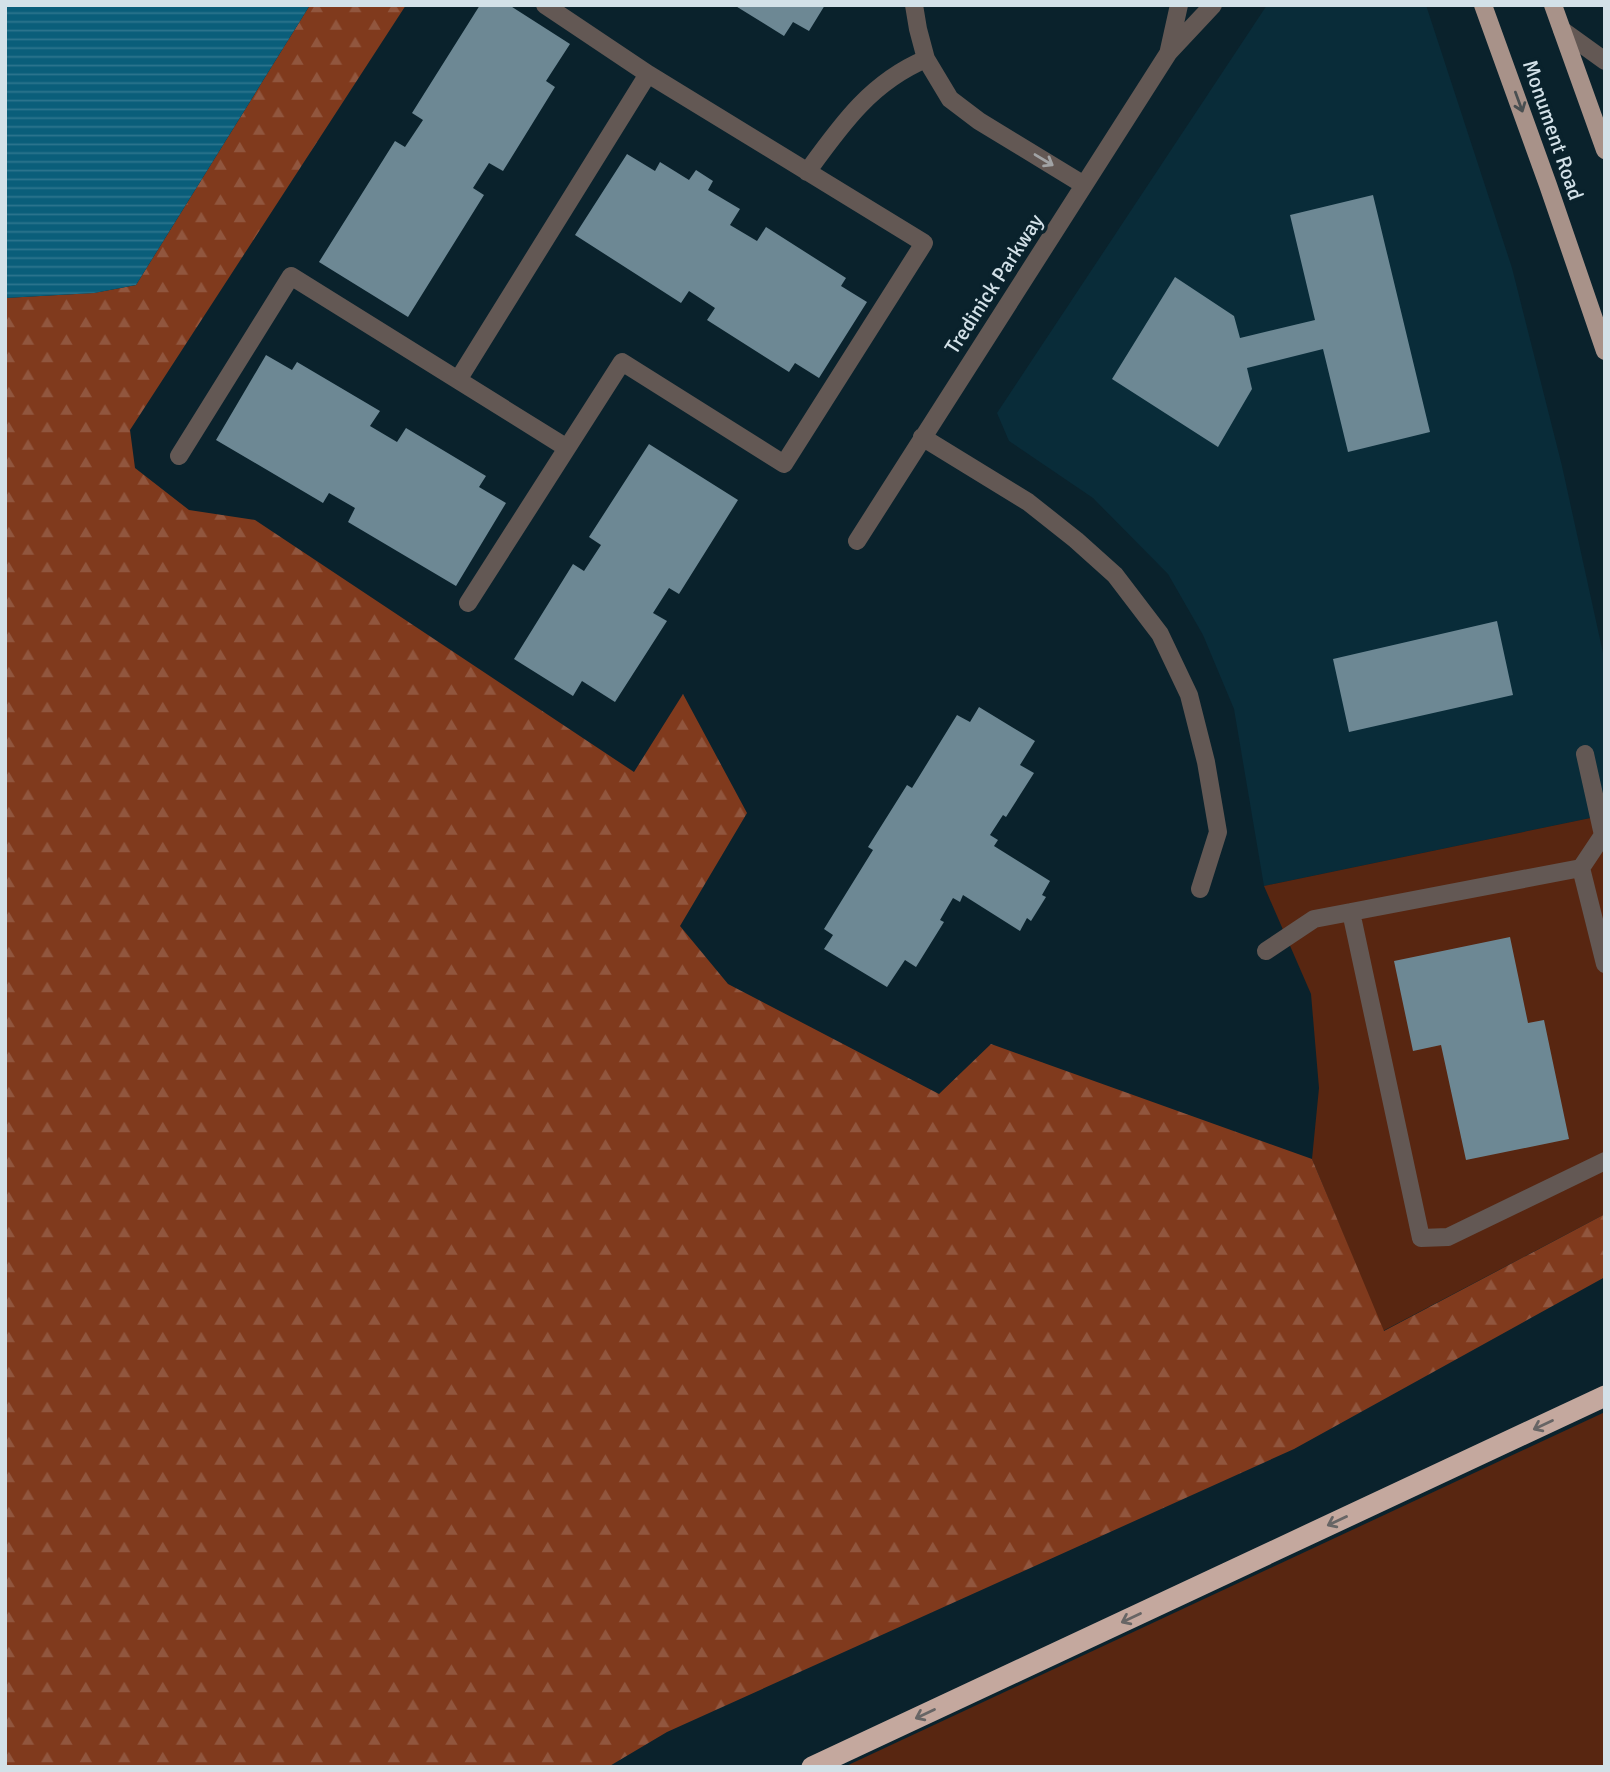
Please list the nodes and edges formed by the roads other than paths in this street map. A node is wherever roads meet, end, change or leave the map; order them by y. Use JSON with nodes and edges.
{"nodes":[{"id":1,"x":545,"y":5,"type":"edge"},
{"id":2,"x":914,"y":5,"type":"edge"},
{"id":3,"x":1179,"y":5,"type":"edge"},
{"id":4,"x":1213,"y":5,"type":"edge"},
{"id":5,"x":1483,"y":5,"type":"edge"},
{"id":6,"x":1553,"y":5,"type":"edge"},
{"id":7,"x":1562,"y":30,"type":"junction"},
{"id":8,"x":1169,"y":52,"type":"junction"},
{"id":9,"x":926,"y":59,"type":"junction"},
{"id":10,"x":1605,"y":61,"type":"edge"},
{"id":11,"x":648,"y":74,"type":"junction"},
{"id":12,"x":1605,"y":150,"type":"edge"},
{"id":13,"x":807,"y":172,"type":"junction"},
{"id":14,"x":1084,"y":185,"type":"junction"},
{"id":15,"x":1605,"y":351,"type":"edge"},
{"id":16,"x":458,"y":380,"type":"junction"},
{"id":17,"x":922,"y":437,"type":"junction"},
{"id":18,"x":567,"y":448,"type":"junction"},
{"id":19,"x":179,"y":456,"type":"dead end"},
{"id":20,"x":857,"y":541,"type":"dead end"},
{"id":21,"x":468,"y":603,"type":"dead end"},
{"id":22,"x":1585,"y":754,"type":"dead end"},
{"id":23,"x":1581,"y":868,"type":"junction"},
{"id":24,"x":1200,"y":889,"type":"dead end"},
{"id":25,"x":1351,"y":912,"type":"junction"},
{"id":26,"x":1266,"y":951,"type":"dead end"},
{"id":27,"x":1605,"y":964,"type":"edge"},
{"id":28,"x":1605,"y":1161,"type":"edge"},
{"id":29,"x":1605,"y":1396,"type":"edge"},
{"id":30,"x":812,"y":1767,"type":"edge"}],
"edges":[{"from":1,"to":11,"type":"street"},
{"from":2,"to":9,"type":"street"},
{"from":3,"to":8,"type":"street","name":"Tredinick Parkway"},
{"from":4,"to":8,"type":"street","name":"Tredinick Parkway"},
{"from":5,"to":15,"type":"main road","name":"Monument Road","one_way":true},
{"from":6,"to":7,"type":"main road","name":"Monument Road"},
{"from":7,"to":10,"type":"street"},
{"from":7,"to":12,"type":"main road","name":"Monument Road"},
{"from":8,"to":14,"type":"street","name":"Tredinick Parkway"},
{"from":9,"to":13,"type":"street"},
{"from":9,"to":14,"type":"street","one_way":true},
{"from":11,"to":13,"type":"street"},
{"from":11,"to":16,"type":"street"},
{"from":13,"to":18,"type":"street"},
{"from":14,"to":17,"type":"street","name":"Tredinick Parkway"},
{"from":16,"to":18,"type":"street"},
{"from":16,"to":19,"type":"street"},
{"from":17,"to":20,"type":"street","name":"Tredinick Parkway"},
{"from":17,"to":24,"type":"street"},
{"from":18,"to":21,"type":"street"},
{"from":22,"to":23,"type":"street"},
{"from":23,"to":25,"type":"street"},
{"from":23,"to":27,"type":"street"},
{"from":25,"to":26,"type":"street"},
{"from":25,"to":28,"type":"street"},
{"from":29,"to":30,"type":"highway","one_way":true}]}
